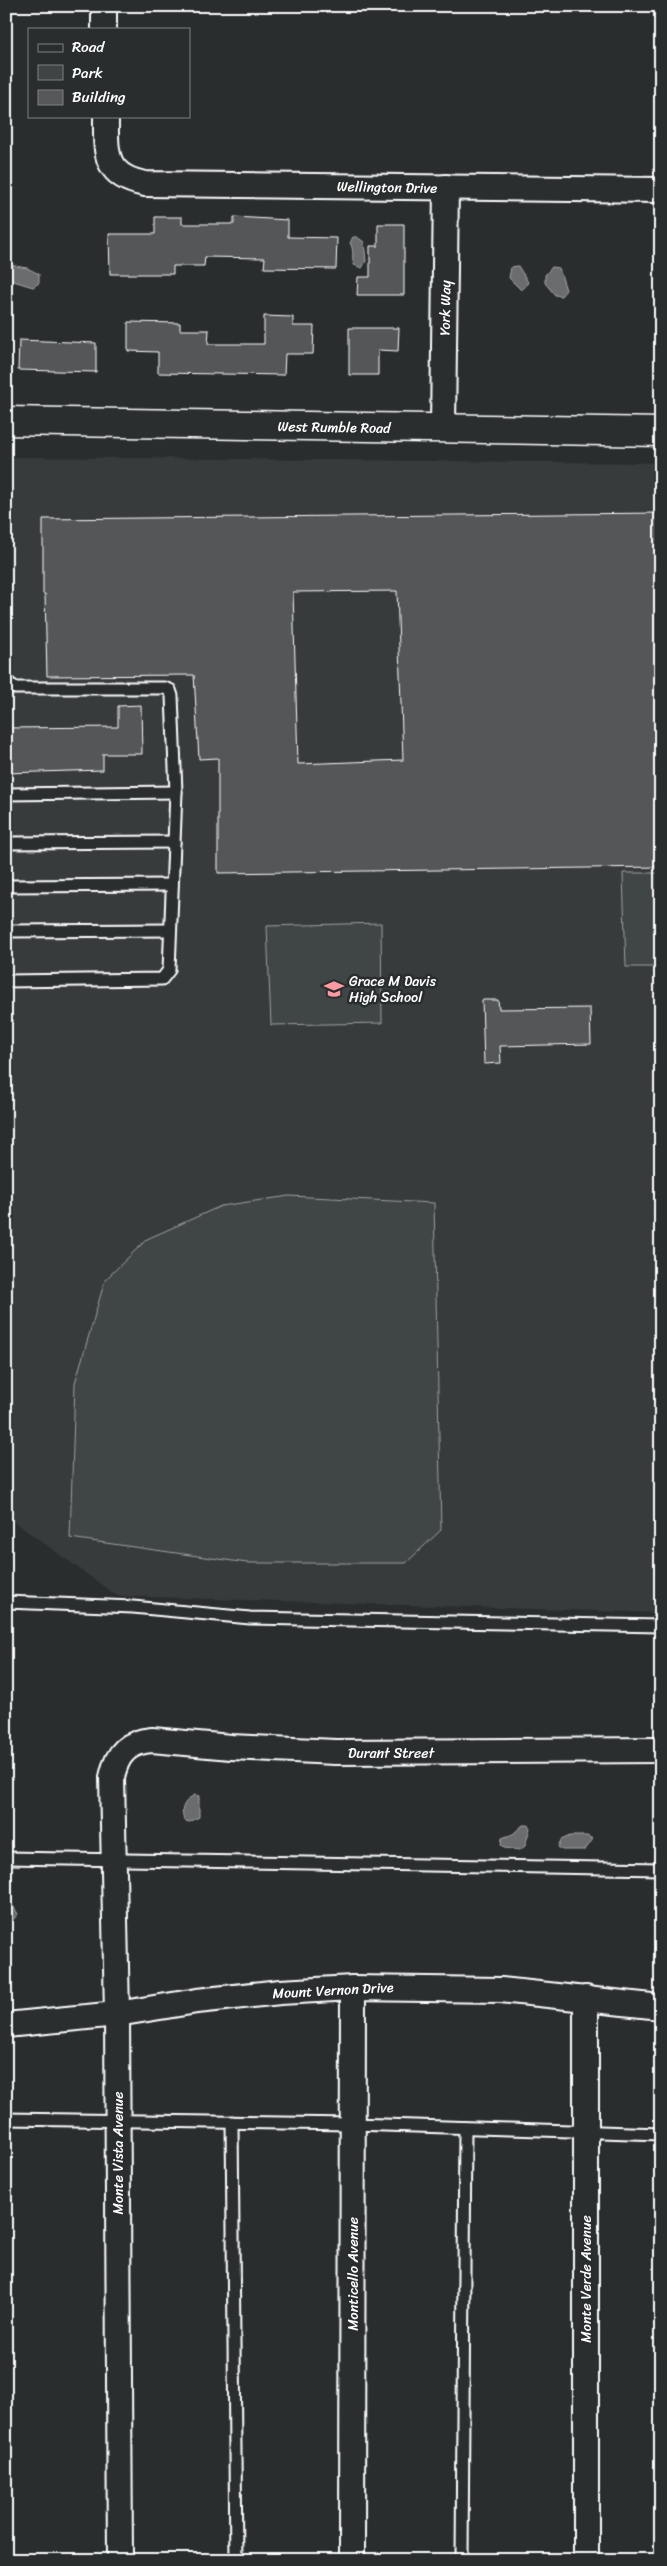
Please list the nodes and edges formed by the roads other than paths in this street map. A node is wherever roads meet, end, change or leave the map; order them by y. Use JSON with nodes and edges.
{"nodes":[{"id":1,"x":104,"y":6,"type":"edge"},
{"id":2,"x":104,"y":28,"type":"edge"},
{"id":3,"x":106,"y":118,"type":"edge"},
{"id":4,"x":446,"y":188,"type":"junction"},
{"id":5,"x":661,"y":190,"type":"edge"},
{"id":6,"x":6,"y":421,"type":"edge"},
{"id":7,"x":443,"y":428,"type":"junction"},
{"id":8,"x":661,"y":432,"type":"edge"},
{"id":9,"x":6,"y":681,"type":"edge"},
{"id":10,"x":176,"y":792,"type":"junction"},
{"id":11,"x":6,"y":794,"type":"edge"},
{"id":12,"x":174,"y":842,"type":"junction"},
{"id":13,"x":6,"y":843,"type":"edge"},
{"id":14,"x":172,"y":885,"type":"junction"},
{"id":15,"x":6,"y":886,"type":"edge"},
{"id":16,"x":170,"y":930,"type":"junction"},
{"id":17,"x":6,"y":931,"type":"edge"},
{"id":18,"x":6,"y":981,"type":"edge"},
{"id":19,"x":6,"y":1602,"type":"edge"},
{"id":20,"x":661,"y":1626,"type":"edge"},
{"id":21,"x":125,"y":1749,"type":"joint"},
{"id":22,"x":661,"y":1750,"type":"edge"},
{"id":23,"x":6,"y":1858,"type":"edge"},
{"id":24,"x":114,"y":1859,"type":"junction"},
{"id":25,"x":661,"y":1869,"type":"edge"},
{"id":26,"x":353,"y":1988,"type":"junction"},
{"id":27,"x":586,"y":1998,"type":"junction"},
{"id":28,"x":661,"y":2007,"type":"edge"},
{"id":29,"x":117,"y":2014,"type":"junction"},
{"id":30,"x":6,"y":2025,"type":"edge"},
{"id":31,"x":6,"y":2119,"type":"edge"},
{"id":32,"x":118,"y":2119,"type":"junction"},
{"id":33,"x":232,"y":2122,"type":"junction"},
{"id":34,"x":353,"y":2124,"type":"junction"},
{"id":35,"x":465,"y":2128,"type":"junction"},
{"id":36,"x":586,"y":2132,"type":"junction"},
{"id":37,"x":661,"y":2134,"type":"edge"},
{"id":38,"x":120,"y":2560,"type":"edge"},
{"id":39,"x":236,"y":2560,"type":"edge"},
{"id":40,"x":352,"y":2560,"type":"edge"},
{"id":41,"x":462,"y":2560,"type":"edge"},
{"id":42,"x":586,"y":2560,"type":"edge"}],
"edges":[{"from":1,"to":2,"type":"street"},
{"from":3,"to":4,"type":"street","name":"Wellington Drive"},
{"from":4,"to":5,"type":"street","name":"Wellington Drive"},
{"from":4,"to":7,"type":"street","name":"York Way"},
{"from":6,"to":7,"type":"street","name":"West Rumble Road"},
{"from":7,"to":8,"type":"street","name":"West Rumble Road"},
{"from":9,"to":10,"type":"lane"},
{"from":10,"to":11,"type":"lane"},
{"from":10,"to":12,"type":"lane"},
{"from":12,"to":13,"type":"lane"},
{"from":12,"to":14,"type":"lane"},
{"from":14,"to":15,"type":"lane"},
{"from":14,"to":16,"type":"lane"},
{"from":16,"to":17,"type":"lane"},
{"from":16,"to":18,"type":"lane"},
{"from":19,"to":20,"type":"lane"},
{"from":21,"to":22,"type":"street","name":"Durant Street"},
{"from":21,"to":24,"type":"street","name":"Monte Vista Avenue"},
{"from":23,"to":24,"type":"lane"},
{"from":24,"to":25,"type":"lane"},
{"from":24,"to":29,"type":"street","name":"Monte Vista Avenue"},
{"from":26,"to":27,"type":"street","name":"Mount Vernon Drive"},
{"from":26,"to":29,"type":"street","name":"Mount Vernon Drive"},
{"from":26,"to":34,"type":"street","name":"Monticello Avenue"},
{"from":27,"to":28,"type":"street","name":"Mount Vernon Drive"},
{"from":27,"to":36,"type":"street","name":"Monte Verde Avenue"},
{"from":29,"to":30,"type":"street","name":"Mount Vernon Drive"},
{"from":29,"to":32,"type":"street","name":"Monte Vista Avenue"},
{"from":31,"to":32,"type":"lane"},
{"from":32,"to":33,"type":"lane"},
{"from":32,"to":38,"type":"street","name":"Monte Vista Avenue"},
{"from":33,"to":34,"type":"lane"},
{"from":33,"to":39,"type":"lane"},
{"from":34,"to":35,"type":"lane"},
{"from":34,"to":40,"type":"street","name":"Monticello Avenue"},
{"from":35,"to":36,"type":"lane"},
{"from":35,"to":41,"type":"lane"},
{"from":36,"to":37,"type":"lane"},
{"from":36,"to":42,"type":"street","name":"Monte Verde Avenue"}]}
